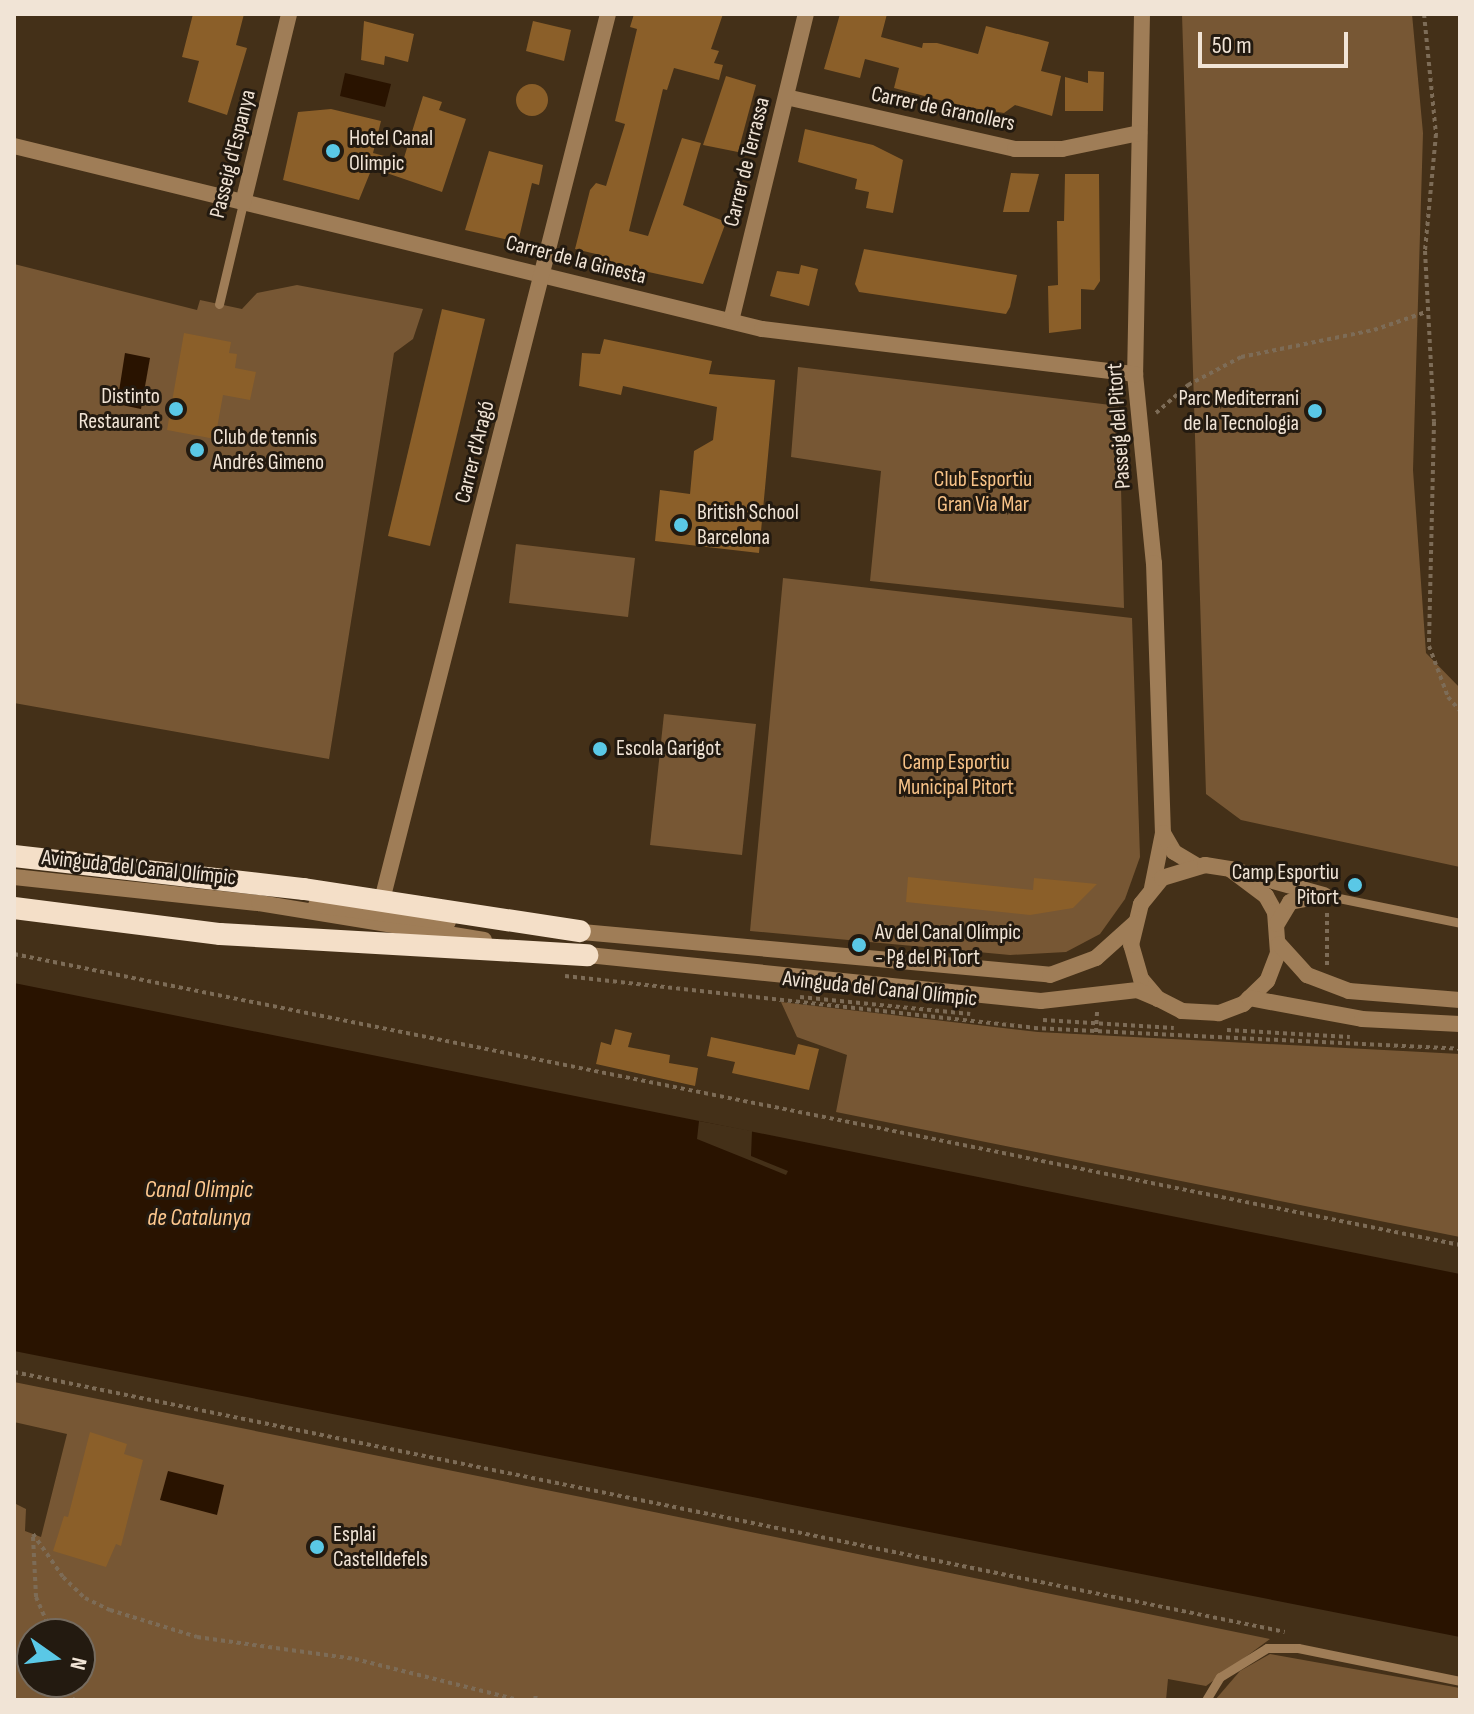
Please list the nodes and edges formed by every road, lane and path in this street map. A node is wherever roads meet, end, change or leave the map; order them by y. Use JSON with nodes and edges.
{"nodes":[{"id":1,"x":289,"y":14,"type":"edge"},
{"id":2,"x":608,"y":14,"type":"edge"},
{"id":3,"x":806,"y":14,"type":"edge"},
{"id":4,"x":1142,"y":14,"type":"edge"},
{"id":5,"x":1424,"y":14,"type":"edge"},
{"id":6,"x":786,"y":97,"type":"junction"},
{"id":7,"x":1139,"y":133,"type":"junction"},
{"id":8,"x":14,"y":146,"type":"edge"},
{"id":9,"x":243,"y":203,"type":"junction"},
{"id":10,"x":543,"y":273,"type":"junction"},
{"id":11,"x":219,"y":304,"type":"dead end"},
{"id":12,"x":1426,"y":312,"type":"junction"},
{"id":13,"x":731,"y":321,"type":"junction"},
{"id":14,"x":1135,"y":374,"type":"junction"},
{"id":15,"x":1152,"y":417,"type":"dead end"},
{"id":16,"x":1460,"y":711,"type":"edge"},
{"id":17,"x":1163,"y":833,"type":"junction"},
{"id":18,"x":14,"y":856,"type":"edge"},
{"id":19,"x":1197,"y":866,"type":"junction"},
{"id":20,"x":1230,"y":869,"type":"junction"},
{"id":21,"x":14,"y":877,"type":"edge"},
{"id":22,"x":1152,"y":888,"type":"junction"},
{"id":23,"x":382,"y":900,"type":"junction"},
{"id":24,"x":1326,"y":902,"type":"junction"},
{"id":25,"x":259,"y":903,"type":"junction"},
{"id":26,"x":14,"y":908,"type":"edge"},
{"id":27,"x":1135,"y":923,"type":"junction"},
{"id":28,"x":1460,"y":923,"type":"edge"},
{"id":29,"x":1277,"y":924,"type":"junction"},
{"id":30,"x":580,"y":931,"type":"junction"},
{"id":31,"x":1279,"y":944,"type":"junction"},
{"id":32,"x":14,"y":954,"type":"edge"},
{"id":33,"x":587,"y":955,"type":"junction"},
{"id":34,"x":555,"y":975,"type":"dead end"},
{"id":35,"x":1327,"y":975,"type":"dead end"},
{"id":36,"x":1249,"y":998,"type":"junction"},
{"id":37,"x":1158,"y":999,"type":"junction"},
{"id":38,"x":1460,"y":1000,"type":"edge"},
{"id":39,"x":1098,"y":1004,"type":"dead end"},
{"id":40,"x":1460,"y":1024,"type":"edge"},
{"id":41,"x":1305,"y":1025,"type":"dead end"},
{"id":42,"x":1096,"y":1032,"type":"junction"},
{"id":43,"x":1304,"y":1042,"type":"junction"},
{"id":44,"x":1460,"y":1049,"type":"edge"},
{"id":45,"x":1460,"y":1245,"type":"edge"},
{"id":46,"x":14,"y":1372,"type":"edge"},
{"id":47,"x":45,"y":1618,"type":"edge"},
{"id":48,"x":1292,"y":1634,"type":"dead end"},
{"id":49,"x":1460,"y":1681,"type":"edge"},
{"id":50,"x":518,"y":1700,"type":"edge"},
{"id":51,"x":1206,"y":1700,"type":"edge"}],
"edges":[{"from":1,"to":9,"type":"street","name":"Passeig d'Espanya"},
{"from":2,"to":10,"type":"street","name":"Carrer d'Aragó"},
{"from":3,"to":6,"type":"street","name":"Carrer de Terrassa"},
{"from":4,"to":7,"type":"street","name":"Passeig del Pitort"},
{"from":5,"to":12,"type":"path"},
{"from":6,"to":7,"type":"street","name":"Carrer de Granollers"},
{"from":6,"to":13,"type":"street","name":"Carrer de Terrassa"},
{"from":7,"to":14,"type":"street","name":"Passeig del Pitort"},
{"from":8,"to":9,"type":"street","name":"Carrer de la Ginesta"},
{"from":9,"to":10,"type":"street","name":"Carrer de la Ginesta"},
{"from":9,"to":11,"type":"lane","name":"Passeig d'Espanya"},
{"from":10,"to":13,"type":"street","name":"Carrer de la Ginesta"},
{"from":10,"to":23,"type":"street","name":"Carrer d'Aragó"},
{"from":12,"to":15,"type":"path"},
{"from":12,"to":16,"type":"path"},
{"from":13,"to":14,"type":"street","name":"Carrer de la Ginesta"},
{"from":14,"to":17,"type":"street","name":"Passeig del Pitort"},
{"from":17,"to":19,"type":"street"},
{"from":17,"to":22,"type":"street","name":"Passeig del Pitort"},
{"from":18,"to":23,"type":"highway"},
{"from":19,"to":20,"type":"street"},
{"from":19,"to":22,"type":"street"},
{"from":20,"to":24,"type":"street"},
{"from":20,"to":29,"type":"street"},
{"from":21,"to":25,"type":"street","name":"Avinguda del Canal Olímpic"},
{"from":22,"to":27,"type":"street"},
{"from":23,"to":30,"type":"highway"},
{"from":24,"to":28,"type":"lane"},
{"from":24,"to":29,"type":"street"},
{"from":24,"to":35,"type":"path"},
{"from":25,"to":30,"type":"street","name":"Avinguda del Canal Olímpic"},
{"from":25,"to":33,"type":"street","name":"Avinguda del Canal Olímpic"},
{"from":26,"to":33,"type":"highway"},
{"from":27,"to":30,"type":"street","name":"Avinguda del Canal Olímpic"},
{"from":27,"to":37,"type":"street"},
{"from":29,"to":31,"type":"street"},
{"from":31,"to":36,"type":"street"},
{"from":31,"to":38,"type":"street"},
{"from":32,"to":45,"type":"path"},
{"from":33,"to":37,"type":"street","name":"Avinguda del Canal Olímpic"},
{"from":34,"to":42,"type":"path","name":"Avinguda del Canal Olímpic"},
{"from":36,"to":37,"type":"street"},
{"from":36,"to":40,"type":"street"},
{"from":39,"to":42,"type":"path"},
{"from":41,"to":43,"type":"path"},
{"from":42,"to":43,"type":"path","name":"Avinguda del Canal Olímpic"},
{"from":43,"to":44,"type":"path","name":"Avinguda del Canal Olímpic"},
{"from":46,"to":48,"type":"path"},
{"from":47,"to":50,"type":"path"},
{"from":49,"to":51,"type":"lane"}]}
